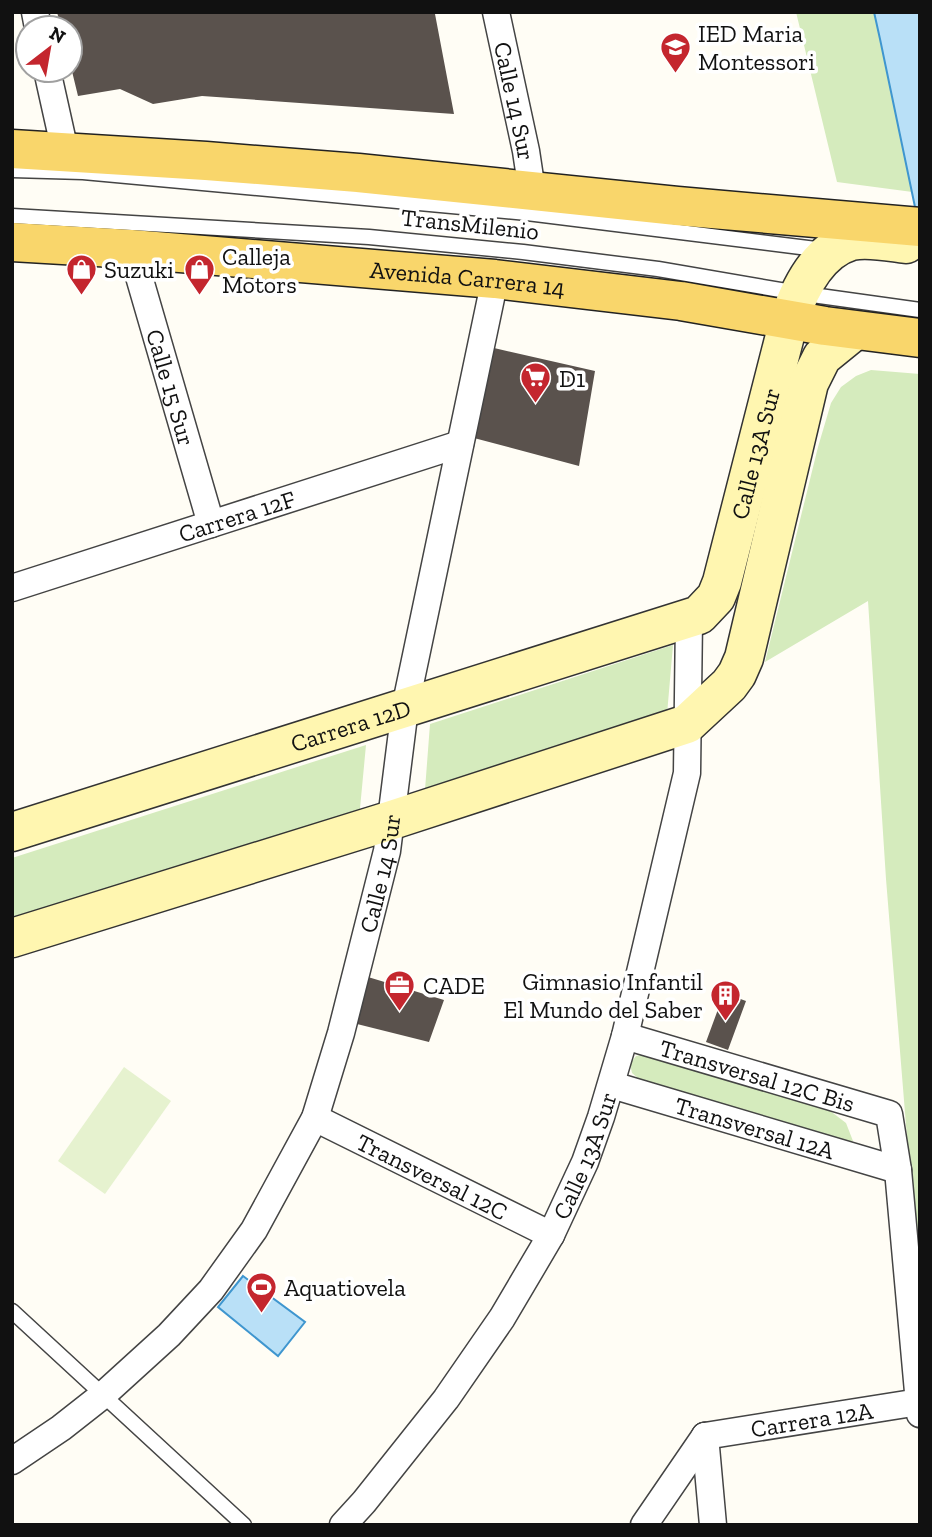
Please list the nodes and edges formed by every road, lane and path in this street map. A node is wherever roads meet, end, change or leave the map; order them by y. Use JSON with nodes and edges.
{"nodes":[{"id":1,"x":496,"y":12,"type":"edge"},
{"id":2,"x":50,"y":84,"type":"edge"},
{"id":3,"x":12,"y":149,"type":"edge"},
{"id":4,"x":65,"y":151,"type":"junction"},
{"id":5,"x":12,"y":170,"type":"edge"},
{"id":6,"x":532,"y":191,"type":"junction"},
{"id":7,"x":12,"y":215,"type":"edge"},
{"id":8,"x":889,"y":241,"type":"edge"},
{"id":9,"x":12,"y":242,"type":"edge"},
{"id":10,"x":131,"y":249,"type":"junction"},
{"id":11,"x":495,"y":279,"type":"junction"},
{"id":12,"x":793,"y":307,"type":"junction"},
{"id":13,"x":918,"y":319,"type":"edge"},
{"id":14,"x":854,"y":331,"type":"junction"},
{"id":15,"x":460,"y":444,"type":"junction"},
{"id":16,"x":211,"y":524,"type":"junction"},
{"id":17,"x":12,"y":588,"type":"edge"},
{"id":18,"x":689,"y":619,"type":"junction"},
{"id":19,"x":405,"y":708,"type":"junction"},
{"id":20,"x":687,"y":724,"type":"junction"},
{"id":21,"x":392,"y":820,"type":"junction"},
{"id":22,"x":12,"y":832,"type":"edge"},
{"id":23,"x":12,"y":938,"type":"edge"},
{"id":24,"x":625,"y":1036,"type":"junction"},
{"id":25,"x":612,"y":1085,"type":"junction"},
{"id":26,"x":315,"y":1118,"type":"junction"},
{"id":27,"x":898,"y":1170,"type":"junction"},
{"id":28,"x":551,"y":1235,"type":"junction"},
{"id":29,"x":12,"y":1311,"type":"edge"},
{"id":30,"x":103,"y":1395,"type":"junction"},
{"id":31,"x":919,"y":1408,"type":"edge"},
{"id":32,"x":705,"y":1436,"type":"junction"},
{"id":33,"x":12,"y":1461,"type":"edge"},
{"id":34,"x":244,"y":1525,"type":"edge"},
{"id":35,"x":343,"y":1525,"type":"edge"},
{"id":36,"x":644,"y":1525,"type":"edge"},
{"id":37,"x":713,"y":1525,"type":"edge"}],
"edges":[{"from":1,"to":6,"type":"street","name":"Calle 14 Sur"},
{"from":2,"to":4,"type":"street"},
{"from":3,"to":4,"type":"main road"},
{"from":4,"to":6,"type":"main road"},
{"from":5,"to":8,"type":"lane","name":"TransMilenio"},
{"from":6,"to":8,"type":"main road"},
{"from":7,"to":12,"type":"lane","name":"TransMilenio"},
{"from":8,"to":12,"type":"street","name":"Calle 13A Sur"},
{"from":9,"to":10,"type":"main road","name":"Avenida Carrera 14"},
{"from":10,"to":11,"type":"main road","name":"Avenida Carrera 14"},
{"from":10,"to":16,"type":"street","name":"Calle 15 Sur"},
{"from":11,"to":12,"type":"main road","name":"Avenida Carrera 14"},
{"from":11,"to":15,"type":"street","name":"Calle 14 Sur"},
{"from":12,"to":13,"type":"lane","name":"TransMilenio"},
{"from":12,"to":14,"type":"main road","name":"Avenida Carrera 14"},
{"from":12,"to":18,"type":"street","name":"Calle 13A Sur"},
{"from":13,"to":14,"type":"main road","name":"Avenida Carrera 14"},
{"from":14,"to":20,"type":"street","name":"Calle 13A Sur"},
{"from":15,"to":16,"type":"street","name":"Carrera 12F"},
{"from":15,"to":19,"type":"street","name":"Calle 14 Sur"},
{"from":16,"to":17,"type":"street","name":"Carrera 12F"},
{"from":18,"to":19,"type":"street","name":"Carrera 12D"},
{"from":18,"to":20,"type":"street","name":"Calle 13A Sur"},
{"from":19,"to":21,"type":"street","name":"Calle 14 Sur"},
{"from":19,"to":22,"type":"street","name":"Carrera 12D"},
{"from":20,"to":21,"type":"street"},
{"from":20,"to":24,"type":"street","name":"Calle 13A Sur"},
{"from":21,"to":23,"type":"street"},
{"from":21,"to":26,"type":"street","name":"Calle 14 Sur"},
{"from":24,"to":25,"type":"street","name":"Calle 13A Sur"},
{"from":24,"to":27,"type":"street","name":"Transversal 12C Bis"},
{"from":25,"to":27,"type":"street","name":"Transversal 12A"},
{"from":25,"to":28,"type":"street","name":"Calle 13A Sur"},
{"from":26,"to":28,"type":"street","name":"Transversal 12C"},
{"from":26,"to":30,"type":"street","name":"Calle 14 Sur"},
{"from":27,"to":31,"type":"street"},
{"from":28,"to":35,"type":"street","name":"Calle 13A Sur"},
{"from":29,"to":30,"type":"lane"},
{"from":30,"to":33,"type":"street","name":"Calle 14 Sur"},
{"from":30,"to":34,"type":"lane"},
{"from":31,"to":32,"type":"street","name":"Carrera 12A"},
{"from":32,"to":36,"type":"street"},
{"from":32,"to":37,"type":"street"}]}
